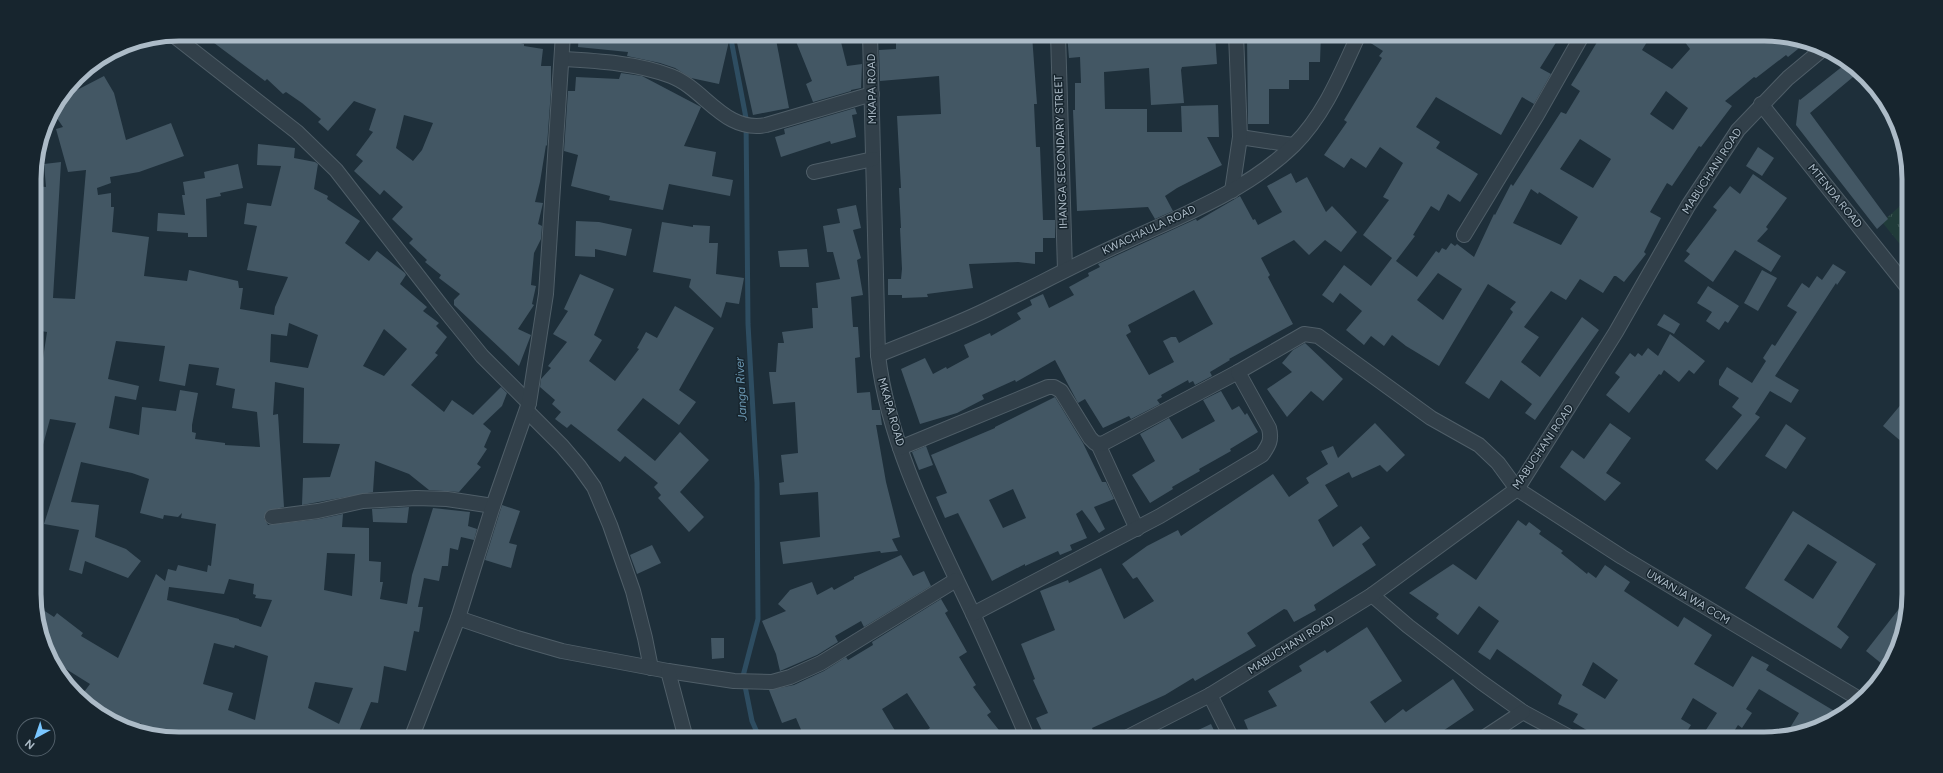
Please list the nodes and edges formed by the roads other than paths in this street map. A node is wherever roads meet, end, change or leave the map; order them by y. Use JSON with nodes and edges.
{"nodes":[{"id":1,"x":180,"y":41,"type":"edge"},
{"id":2,"x":563,"y":41,"type":"edge"},
{"id":3,"x":870,"y":41,"type":"edge"},
{"id":4,"x":1058,"y":41,"type":"edge"},
{"id":5,"x":1236,"y":41,"type":"edge"},
{"id":6,"x":1356,"y":41,"type":"edge"},
{"id":7,"x":1579,"y":41,"type":"edge"},
{"id":8,"x":1819,"y":53,"type":"edge"},
{"id":9,"x":562,"y":59,"type":"junction"},
{"id":10,"x":872,"y":94,"type":"junction"},
{"id":11,"x":1761,"y":104,"type":"junction"},
{"id":12,"x":1240,"y":137,"type":"junction"},
{"id":13,"x":1294,"y":146,"type":"junction"},
{"id":14,"x":873,"y":159,"type":"junction"},
{"id":15,"x":814,"y":172,"type":"dead end"},
{"id":16,"x":1232,"y":191,"type":"junction"},
{"id":17,"x":1464,"y":235,"type":"dead end"},
{"id":18,"x":1065,"y":270,"type":"junction"},
{"id":19,"x":1902,"y":280,"type":"edge"},
{"id":20,"x":878,"y":355,"type":"junction"},
{"id":21,"x":1238,"y":372,"type":"junction"},
{"id":22,"x":528,"y":407,"type":"junction"},
{"id":23,"x":1098,"y":444,"type":"junction"},
{"id":24,"x":900,"y":448,"type":"junction"},
{"id":25,"x":1517,"y":489,"type":"junction"},
{"id":26,"x":493,"y":506,"type":"junction"},
{"id":27,"x":272,"y":517,"type":"dead end"},
{"id":28,"x":1137,"y":529,"type":"junction"},
{"id":29,"x":956,"y":580,"type":"junction"},
{"id":30,"x":1372,"y":595,"type":"junction"},
{"id":31,"x":973,"y":614,"type":"junction"},
{"id":32,"x":458,"y":618,"type":"junction"},
{"id":33,"x":650,"y":668,"type":"junction"},
{"id":34,"x":668,"y":671,"type":"junction"},
{"id":35,"x":1210,"y":695,"type":"junction"},
{"id":36,"x":1856,"y":697,"type":"edge"},
{"id":37,"x":1524,"y":712,"type":"junction"},
{"id":38,"x":416,"y":732,"type":"edge"},
{"id":39,"x":684,"y":732,"type":"edge"},
{"id":40,"x":1025,"y":732,"type":"edge"},
{"id":41,"x":1138,"y":732,"type":"edge"},
{"id":42,"x":1228,"y":732,"type":"edge"},
{"id":43,"x":1493,"y":732,"type":"edge"},
{"id":44,"x":1560,"y":732,"type":"edge"}],
"edges":[{"from":1,"to":22,"type":"street"},
{"from":2,"to":9,"type":"street"},
{"from":3,"to":10,"type":"street","name":"MKAPA ROAD"},
{"from":4,"to":18,"type":"street","name":"IHANGA SECONDARY STREET"},
{"from":5,"to":12,"type":"street"},
{"from":6,"to":13,"type":"street","name":"KWACHAULA ROAD"},
{"from":7,"to":17,"type":"street"},
{"from":8,"to":11,"type":"street","name":"MABUCHANI ROAD"},
{"from":9,"to":10,"type":"street"},
{"from":9,"to":22,"type":"street"},
{"from":10,"to":14,"type":"street","name":"MKAPA ROAD"},
{"from":11,"to":19,"type":"street","name":"MTENDA ROAD"},
{"from":11,"to":25,"type":"street","name":"MABUCHANI ROAD"},
{"from":12,"to":13,"type":"street"},
{"from":12,"to":16,"type":"street"},
{"from":13,"to":16,"type":"street","name":"KWACHAULA ROAD"},
{"from":14,"to":15,"type":"street"},
{"from":14,"to":20,"type":"street","name":"MKAPA ROAD"},
{"from":16,"to":18,"type":"street","name":"KWACHAULA ROAD"},
{"from":18,"to":20,"type":"street","name":"KWACHAULA ROAD"},
{"from":20,"to":24,"type":"street","name":"MKAPA ROAD"},
{"from":21,"to":23,"type":"street"},
{"from":21,"to":25,"type":"street"},
{"from":21,"to":28,"type":"street"},
{"from":22,"to":26,"type":"street"},
{"from":22,"to":33,"type":"street"},
{"from":23,"to":24,"type":"street"},
{"from":23,"to":28,"type":"street"},
{"from":24,"to":29,"type":"street","name":"MKAPA ROAD"},
{"from":25,"to":30,"type":"street","name":"MABUCHANI ROAD"},
{"from":25,"to":36,"type":"street","name":"UWANJA WA CCM"},
{"from":26,"to":27,"type":"street"},
{"from":26,"to":32,"type":"street"},
{"from":28,"to":31,"type":"street"},
{"from":29,"to":31,"type":"street","name":"MKAPA ROAD"},
{"from":29,"to":34,"type":"street"},
{"from":30,"to":35,"type":"street","name":"MABUCHANI ROAD"},
{"from":30,"to":37,"type":"street"},
{"from":31,"to":40,"type":"street","name":"MKAPA ROAD"},
{"from":32,"to":33,"type":"street"},
{"from":32,"to":38,"type":"street"},
{"from":33,"to":34,"type":"street"},
{"from":34,"to":39,"type":"street"},
{"from":35,"to":41,"type":"street","name":"MABUCHANI ROAD"},
{"from":35,"to":42,"type":"street"},
{"from":37,"to":43,"type":"street"},
{"from":37,"to":44,"type":"street"}]}
